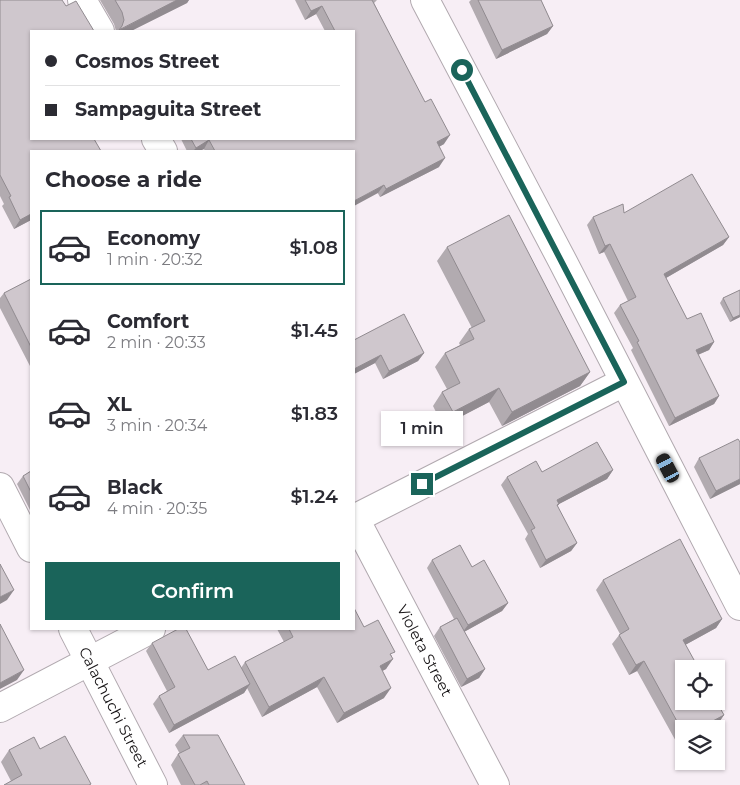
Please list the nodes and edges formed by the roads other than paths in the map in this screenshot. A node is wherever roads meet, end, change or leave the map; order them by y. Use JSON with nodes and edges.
{"nodes":[{"id":1,"x":82,"y":0,"type":"edge"},
{"id":2,"x":425,"y":0,"type":"edge"},
{"id":3,"x":99,"y":30,"type":"edge"},
{"id":4,"x":624,"y":382,"type":"junction"},
{"id":5,"x":0,"y":487,"type":"edge"},
{"id":6,"x":355,"y":517,"type":"edge"},
{"id":7,"x":355,"y":520,"type":"edge"},
{"id":8,"x":30,"y":546,"type":"edge"},
{"id":9,"x":740,"y":606,"type":"edge"},
{"id":10,"x":74,"y":630,"type":"edge"},
{"id":11,"x":148,"y":630,"type":"edge"},
{"id":12,"x":90,"y":662,"type":"junction"},
{"id":13,"x":0,"y":708,"type":"edge"},
{"id":14,"x":153,"y":785,"type":"edge"},
{"id":15,"x":495,"y":785,"type":"edge"}],
"edges":[{"from":1,"to":3,"type":"street"},
{"from":2,"to":4,"type":"street"},
{"from":4,"to":6,"type":"street"},
{"from":4,"to":9,"type":"street"},
{"from":5,"to":8,"type":"street"},
{"from":7,"to":15,"type":"street","name":"Violeta Street"},
{"from":10,"to":12,"type":"street","name":"Calachuchi Street"},
{"from":11,"to":12,"type":"street"},
{"from":12,"to":13,"type":"street"},
{"from":12,"to":14,"type":"street","name":"Calachuchi Street"}]}
